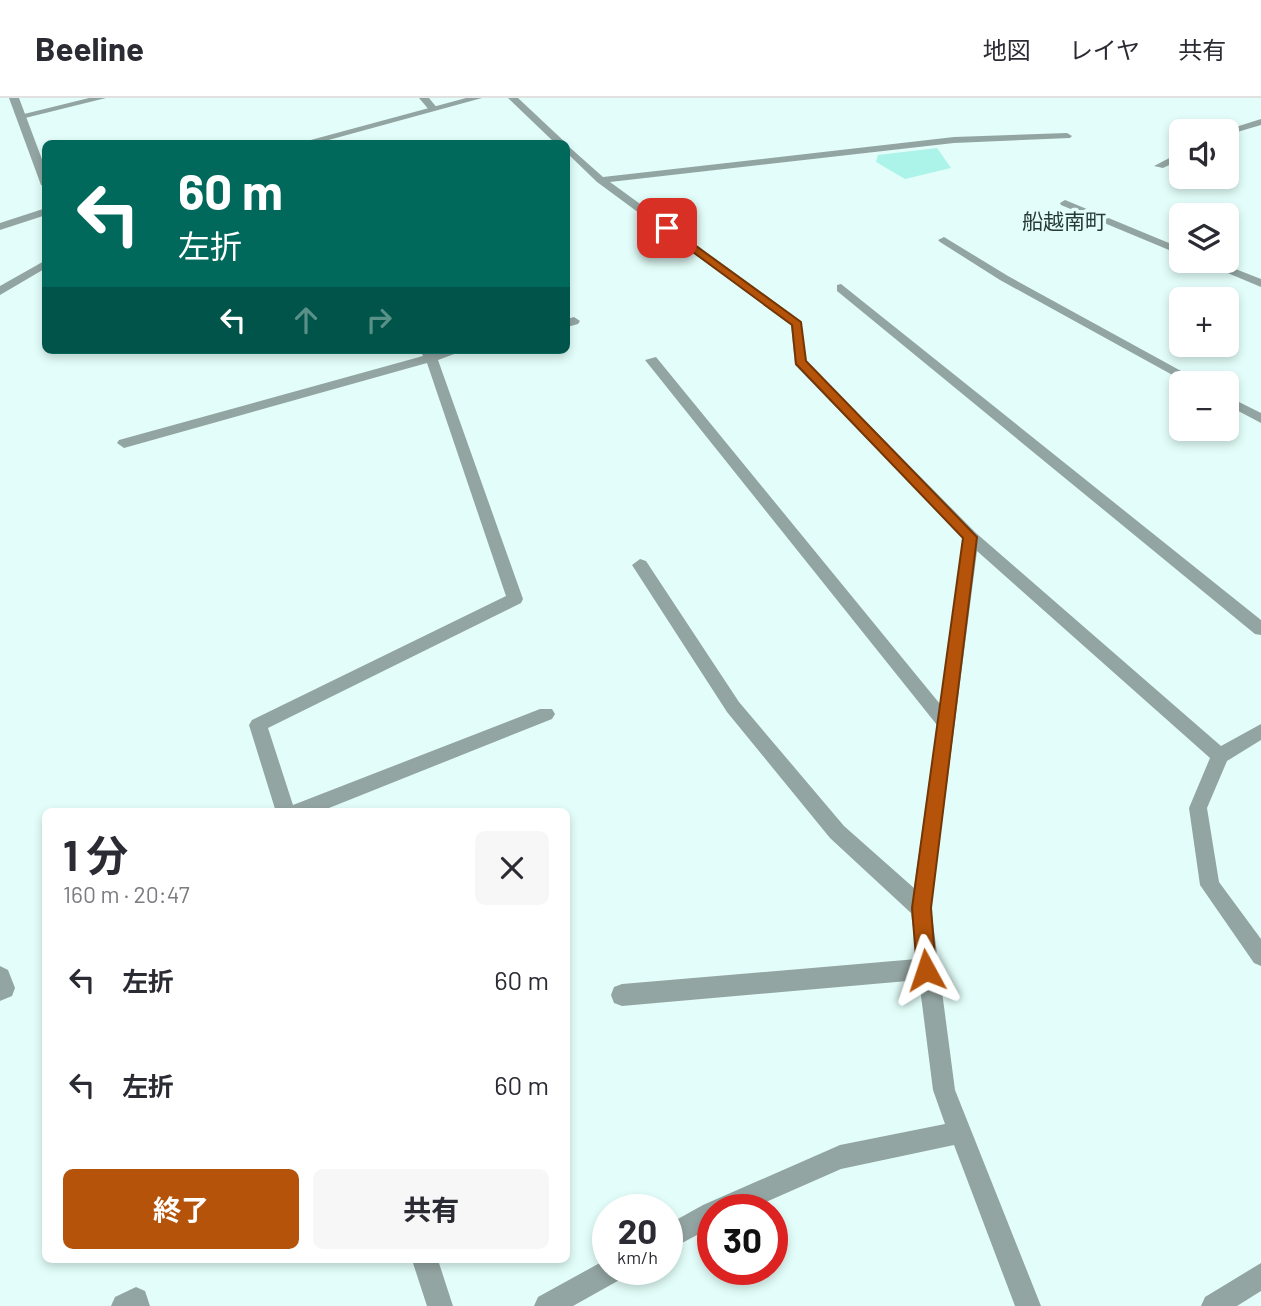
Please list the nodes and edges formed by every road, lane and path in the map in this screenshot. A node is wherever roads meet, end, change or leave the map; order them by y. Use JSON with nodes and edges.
{"nodes":[{"id":1,"x":14,"y":98,"type":"edge"},
{"id":2,"x":101,"y":98,"type":"edge"},
{"id":3,"x":424,"y":98,"type":"edge"},
{"id":4,"x":478,"y":98,"type":"edge"},
{"id":5,"x":513,"y":98,"type":"edge"},
{"id":6,"x":433,"y":109,"type":"junction"},
{"id":7,"x":21,"y":116,"type":"junction"},
{"id":8,"x":1261,"y":122,"type":"edge"},
{"id":9,"x":1239,"y":128,"type":"edge"},
{"id":10,"x":1067,"y":136,"type":"dead end"},
{"id":11,"x":316,"y":140,"type":"edge"},
{"id":12,"x":558,"y":140,"type":"edge"},
{"id":13,"x":570,"y":151,"type":"edge"},
{"id":14,"x":1169,"y":161,"type":"edge"},
{"id":15,"x":1159,"y":166,"type":"dead end"},
{"id":16,"x":42,"y":173,"type":"edge"},
{"id":17,"x":601,"y":180,"type":"junction"},
{"id":18,"x":1065,"y":203,"type":"dead end"},
{"id":19,"x":42,"y":212,"type":"edge"},
{"id":20,"x":0,"y":227,"type":"edge"},
{"id":21,"x":944,"y":240,"type":"dead end"},
{"id":22,"x":1169,"y":247,"type":"edge"},
{"id":23,"x":42,"y":266,"type":"edge"},
{"id":24,"x":1236,"y":273,"type":"edge"},
{"id":25,"x":1261,"y":283,"type":"edge"},
{"id":26,"x":841,"y":288,"type":"dead end"},
{"id":27,"x":0,"y":292,"type":"edge"},
{"id":28,"x":428,"y":354,"type":"edge"},
{"id":29,"x":652,"y":359,"type":"dead end"},
{"id":30,"x":1174,"y":371,"type":"edge"},
{"id":31,"x":1239,"y":407,"type":"edge"},
{"id":32,"x":1261,"y":419,"type":"edge"},
{"id":33,"x":124,"y":443,"type":"dead end"},
{"id":34,"x":971,"y":537,"type":"junction"},
{"id":35,"x":640,"y":565,"type":"dead end"},
{"id":36,"x":1261,"y":629,"type":"edge"},
{"id":37,"x":546,"y":714,"type":"dead end"},
{"id":38,"x":946,"y":723,"type":"junction"},
{"id":39,"x":1261,"y":731,"type":"edge"},
{"id":40,"x":1220,"y":756,"type":"junction"},
{"id":41,"x":285,"y":808,"type":"edge"},
{"id":42,"x":307,"y":808,"type":"edge"},
{"id":43,"x":921,"y":908,"type":"junction"},
{"id":44,"x":1261,"y":956,"type":"edge"},
{"id":45,"x":926,"y":970,"type":"junction"},
{"id":46,"x":0,"y":977,"type":"edge"},
{"id":47,"x":0,"y":990,"type":"edge"},
{"id":48,"x":622,"y":995,"type":"dead end"},
{"id":49,"x":961,"y":1132,"type":"junction"},
{"id":50,"x":757,"y":1194,"type":"edge"},
{"id":51,"x":426,"y":1263,"type":"edge"},
{"id":52,"x":1261,"y":1276,"type":"edge"},
{"id":53,"x":592,"y":1281,"type":"edge"},
{"id":54,"x":124,"y":1306,"type":"edge"},
{"id":55,"x":137,"y":1306,"type":"edge"},
{"id":56,"x":440,"y":1306,"type":"edge"},
{"id":57,"x":547,"y":1306,"type":"edge"},
{"id":58,"x":1028,"y":1306,"type":"edge"},
{"id":59,"x":1214,"y":1306,"type":"edge"}],
"edges":[{"from":1,"to":7,"type":"street"},
{"from":2,"to":7,"type":"street"},
{"from":3,"to":6,"type":"street"},
{"from":4,"to":6,"type":"street"},
{"from":5,"to":12,"type":"street"},
{"from":6,"to":11,"type":"street"},
{"from":7,"to":16,"type":"street"},
{"from":8,"to":9,"type":"street"},
{"from":10,"to":17,"type":"street"},
{"from":13,"to":17,"type":"street"},
{"from":14,"to":15,"type":"street"},
{"from":17,"to":34,"type":"street"},
{"from":18,"to":22,"type":"street"},
{"from":19,"to":20,"type":"street"},
{"from":21,"to":30,"type":"street"},
{"from":23,"to":27,"type":"street"},
{"from":24,"to":25,"type":"street"},
{"from":26,"to":36,"type":"street"},
{"from":28,"to":33,"type":"street"},
{"from":28,"to":41,"type":"street"},
{"from":29,"to":38,"type":"street"},
{"from":31,"to":32,"type":"street"},
{"from":34,"to":38,"type":"street"},
{"from":34,"to":40,"type":"street"},
{"from":35,"to":43,"type":"street"},
{"from":37,"to":42,"type":"street"},
{"from":38,"to":43,"type":"street"},
{"from":39,"to":40,"type":"street"},
{"from":40,"to":44,"type":"street"},
{"from":43,"to":45,"type":"street"},
{"from":45,"to":48,"type":"street"},
{"from":45,"to":49,"type":"street"},
{"from":46,"to":47,"type":"street"},
{"from":49,"to":50,"type":"street"},
{"from":49,"to":58,"type":"street"},
{"from":51,"to":56,"type":"street"},
{"from":52,"to":59,"type":"street"},
{"from":53,"to":57,"type":"street"},
{"from":54,"to":55,"type":"street"}]}
